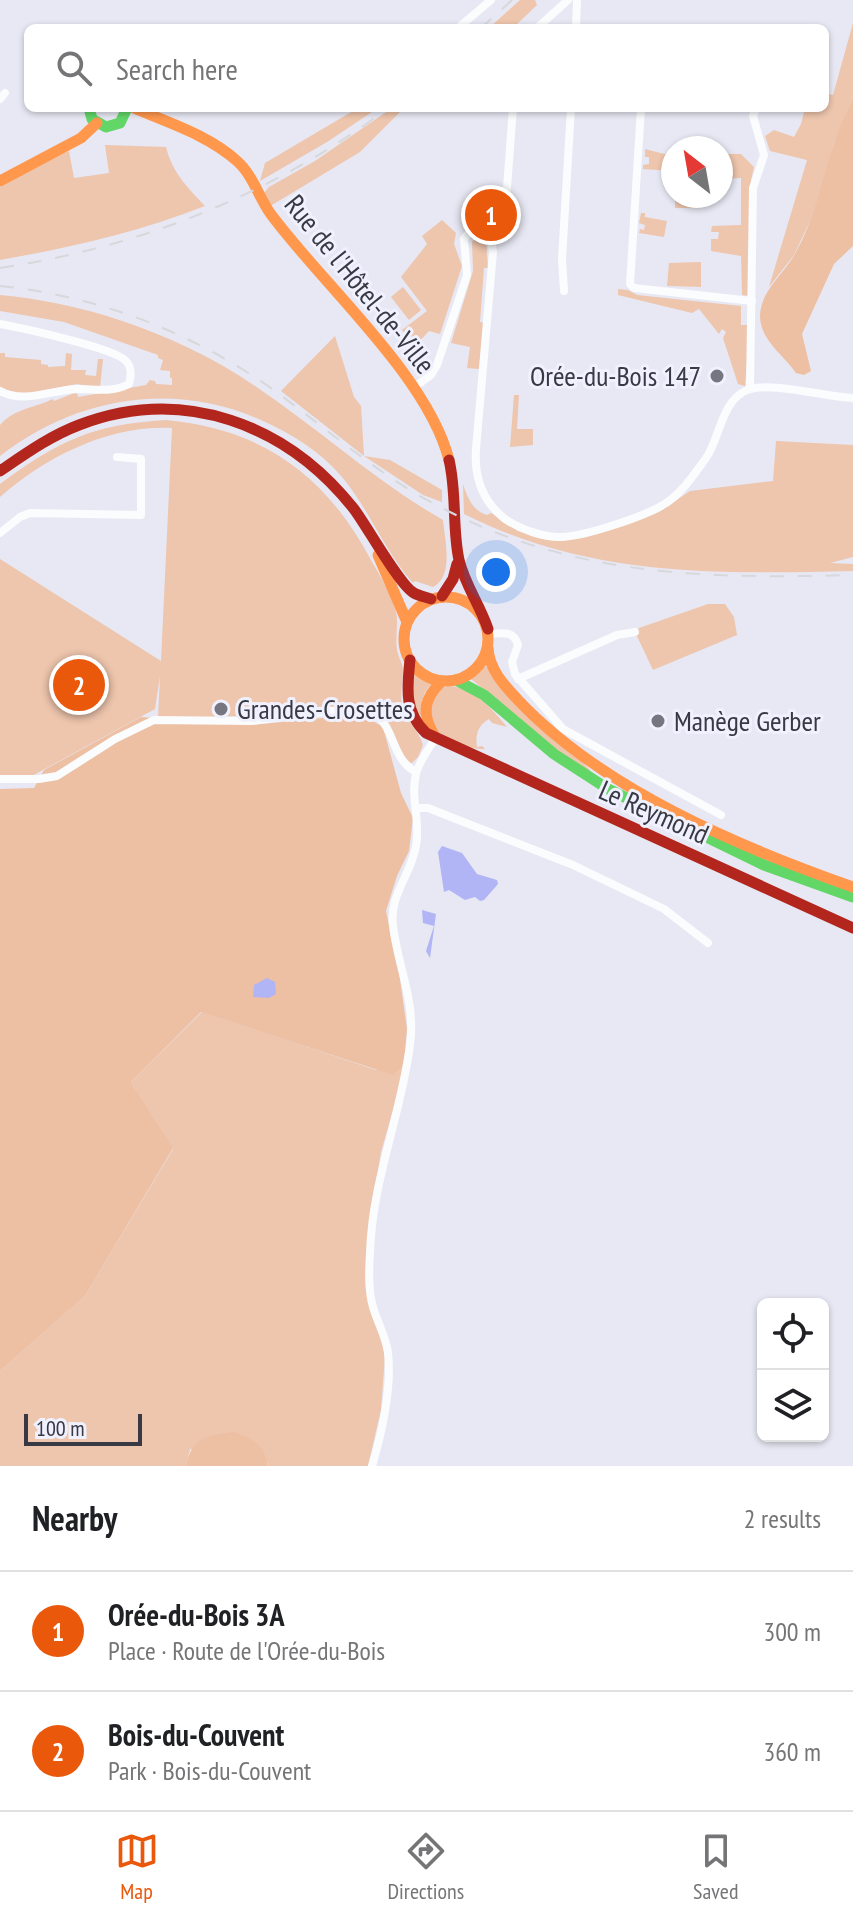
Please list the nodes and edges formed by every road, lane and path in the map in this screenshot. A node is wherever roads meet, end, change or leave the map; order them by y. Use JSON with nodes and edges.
{"nodes":[{"id":1,"x":491,"y":0,"type":"edge"},
{"id":2,"x":568,"y":0,"type":"edge"},
{"id":3,"x":577,"y":0,"type":"edge"},
{"id":4,"x":463,"y":24,"type":"edge"},
{"id":5,"x":541,"y":24,"type":"edge"},
{"id":6,"x":576,"y":24,"type":"edge"},
{"id":7,"x":90,"y":112,"type":"edge"},
{"id":8,"x":126,"y":112,"type":"edge"},
{"id":9,"x":143,"y":112,"type":"edge"},
{"id":10,"x":513,"y":112,"type":"edge"},
{"id":11,"x":571,"y":112,"type":"edge"},
{"id":12,"x":641,"y":112,"type":"edge"},
{"id":13,"x":754,"y":112,"type":"edge"},
{"id":14,"x":97,"y":123,"type":"junction"},
{"id":15,"x":0,"y":181,"type":"edge"},
{"id":16,"x":490,"y":235,"type":"junction"},
{"id":17,"x":564,"y":291,"type":"dead end"},
{"id":18,"x":752,"y":301,"type":"junction"},
{"id":19,"x":0,"y":324,"type":"edge"},
{"id":20,"x":413,"y":388,"type":"junction"},
{"id":21,"x":750,"y":389,"type":"junction"},
{"id":22,"x":0,"y":391,"type":"edge"},
{"id":23,"x":853,"y":398,"type":"edge"},
{"id":24,"x":117,"y":457,"type":"dead end"},
{"id":25,"x":0,"y":471,"type":"edge"},
{"id":26,"x":0,"y":533,"type":"edge"},
{"id":27,"x":371,"y":536,"type":"junction"},
{"id":28,"x":458,"y":555,"type":"junction"},
{"id":29,"x":437,"y":598,"type":"junction"},
{"id":30,"x":407,"y":622,"type":"junction"},
{"id":31,"x":488,"y":632,"type":"junction"},
{"id":32,"x":635,"y":632,"type":"dead end"},
{"id":33,"x":488,"y":648,"type":"junction"},
{"id":34,"x":410,"y":660,"type":"junction"},
{"id":35,"x":518,"y":679,"type":"junction"},
{"id":36,"x":456,"y":680,"type":"junction"},
{"id":37,"x":442,"y":681,"type":"junction"},
{"id":38,"x":436,"y":737,"type":"junction"},
{"id":39,"x":416,"y":772,"type":"junction"},
{"id":40,"x":0,"y":779,"type":"edge"},
{"id":41,"x":416,"y":808,"type":"junction"},
{"id":42,"x":721,"y":815,"type":"dead end"},
{"id":43,"x":853,"y":887,"type":"edge"},
{"id":44,"x":853,"y":897,"type":"edge"},
{"id":45,"x":853,"y":928,"type":"edge"},
{"id":46,"x":708,"y":943,"type":"dead end"},
{"id":47,"x":372,"y":1466,"type":"edge"}],
"edges":[{"from":1,"to":4,"type":"street"},
{"from":2,"to":5,"type":"street"},
{"from":3,"to":6,"type":"street"},
{"from":7,"to":14,"type":"main road"},
{"from":8,"to":14,"type":"main road"},
{"from":9,"to":20,"type":"main road","name":"Rue de l'Hôtel-de-Ville"},
{"from":10,"to":16,"type":"street"},
{"from":11,"to":17,"type":"street"},
{"from":12,"to":18,"type":"street"},
{"from":13,"to":18,"type":"street"},
{"from":14,"to":15,"type":"main road"},
{"from":16,"to":20,"type":"street"},
{"from":16,"to":21,"type":"street"},
{"from":18,"to":21,"type":"street"},
{"from":19,"to":22,"type":"street"},
{"from":20,"to":28,"type":"main road","name":"Rue de l'Hôtel-de-Ville"},
{"from":21,"to":23,"type":"street"},
{"from":24,"to":26,"type":"street"},
{"from":25,"to":27,"type":"main road"},
{"from":27,"to":29,"type":"main road"},
{"from":27,"to":30,"type":"main road"},
{"from":28,"to":29,"type":"main road","name":"Rue de l'Hôtel-de-Ville"},
{"from":28,"to":31,"type":"main road","name":"Rue de l'Hôtel-de-Ville"},
{"from":29,"to":30,"type":"main road"},
{"from":29,"to":31,"type":"main road"},
{"from":30,"to":34,"type":"main road"},
{"from":31,"to":33,"type":"main road"},
{"from":31,"to":35,"type":"street"},
{"from":32,"to":35,"type":"street"},
{"from":33,"to":36,"type":"main road"},
{"from":33,"to":43,"type":"main road"},
{"from":34,"to":37,"type":"main road"},
{"from":34,"to":38,"type":"main road"},
{"from":35,"to":42,"type":"street"},
{"from":36,"to":37,"type":"main road"},
{"from":36,"to":44,"type":"main road"},
{"from":37,"to":38,"type":"main road"},
{"from":38,"to":39,"type":"street"},
{"from":38,"to":45,"type":"main road","name":"Le Reymond"},
{"from":39,"to":40,"type":"street"},
{"from":39,"to":41,"type":"street"},
{"from":41,"to":46,"type":"street"},
{"from":41,"to":47,"type":"street"}]}
